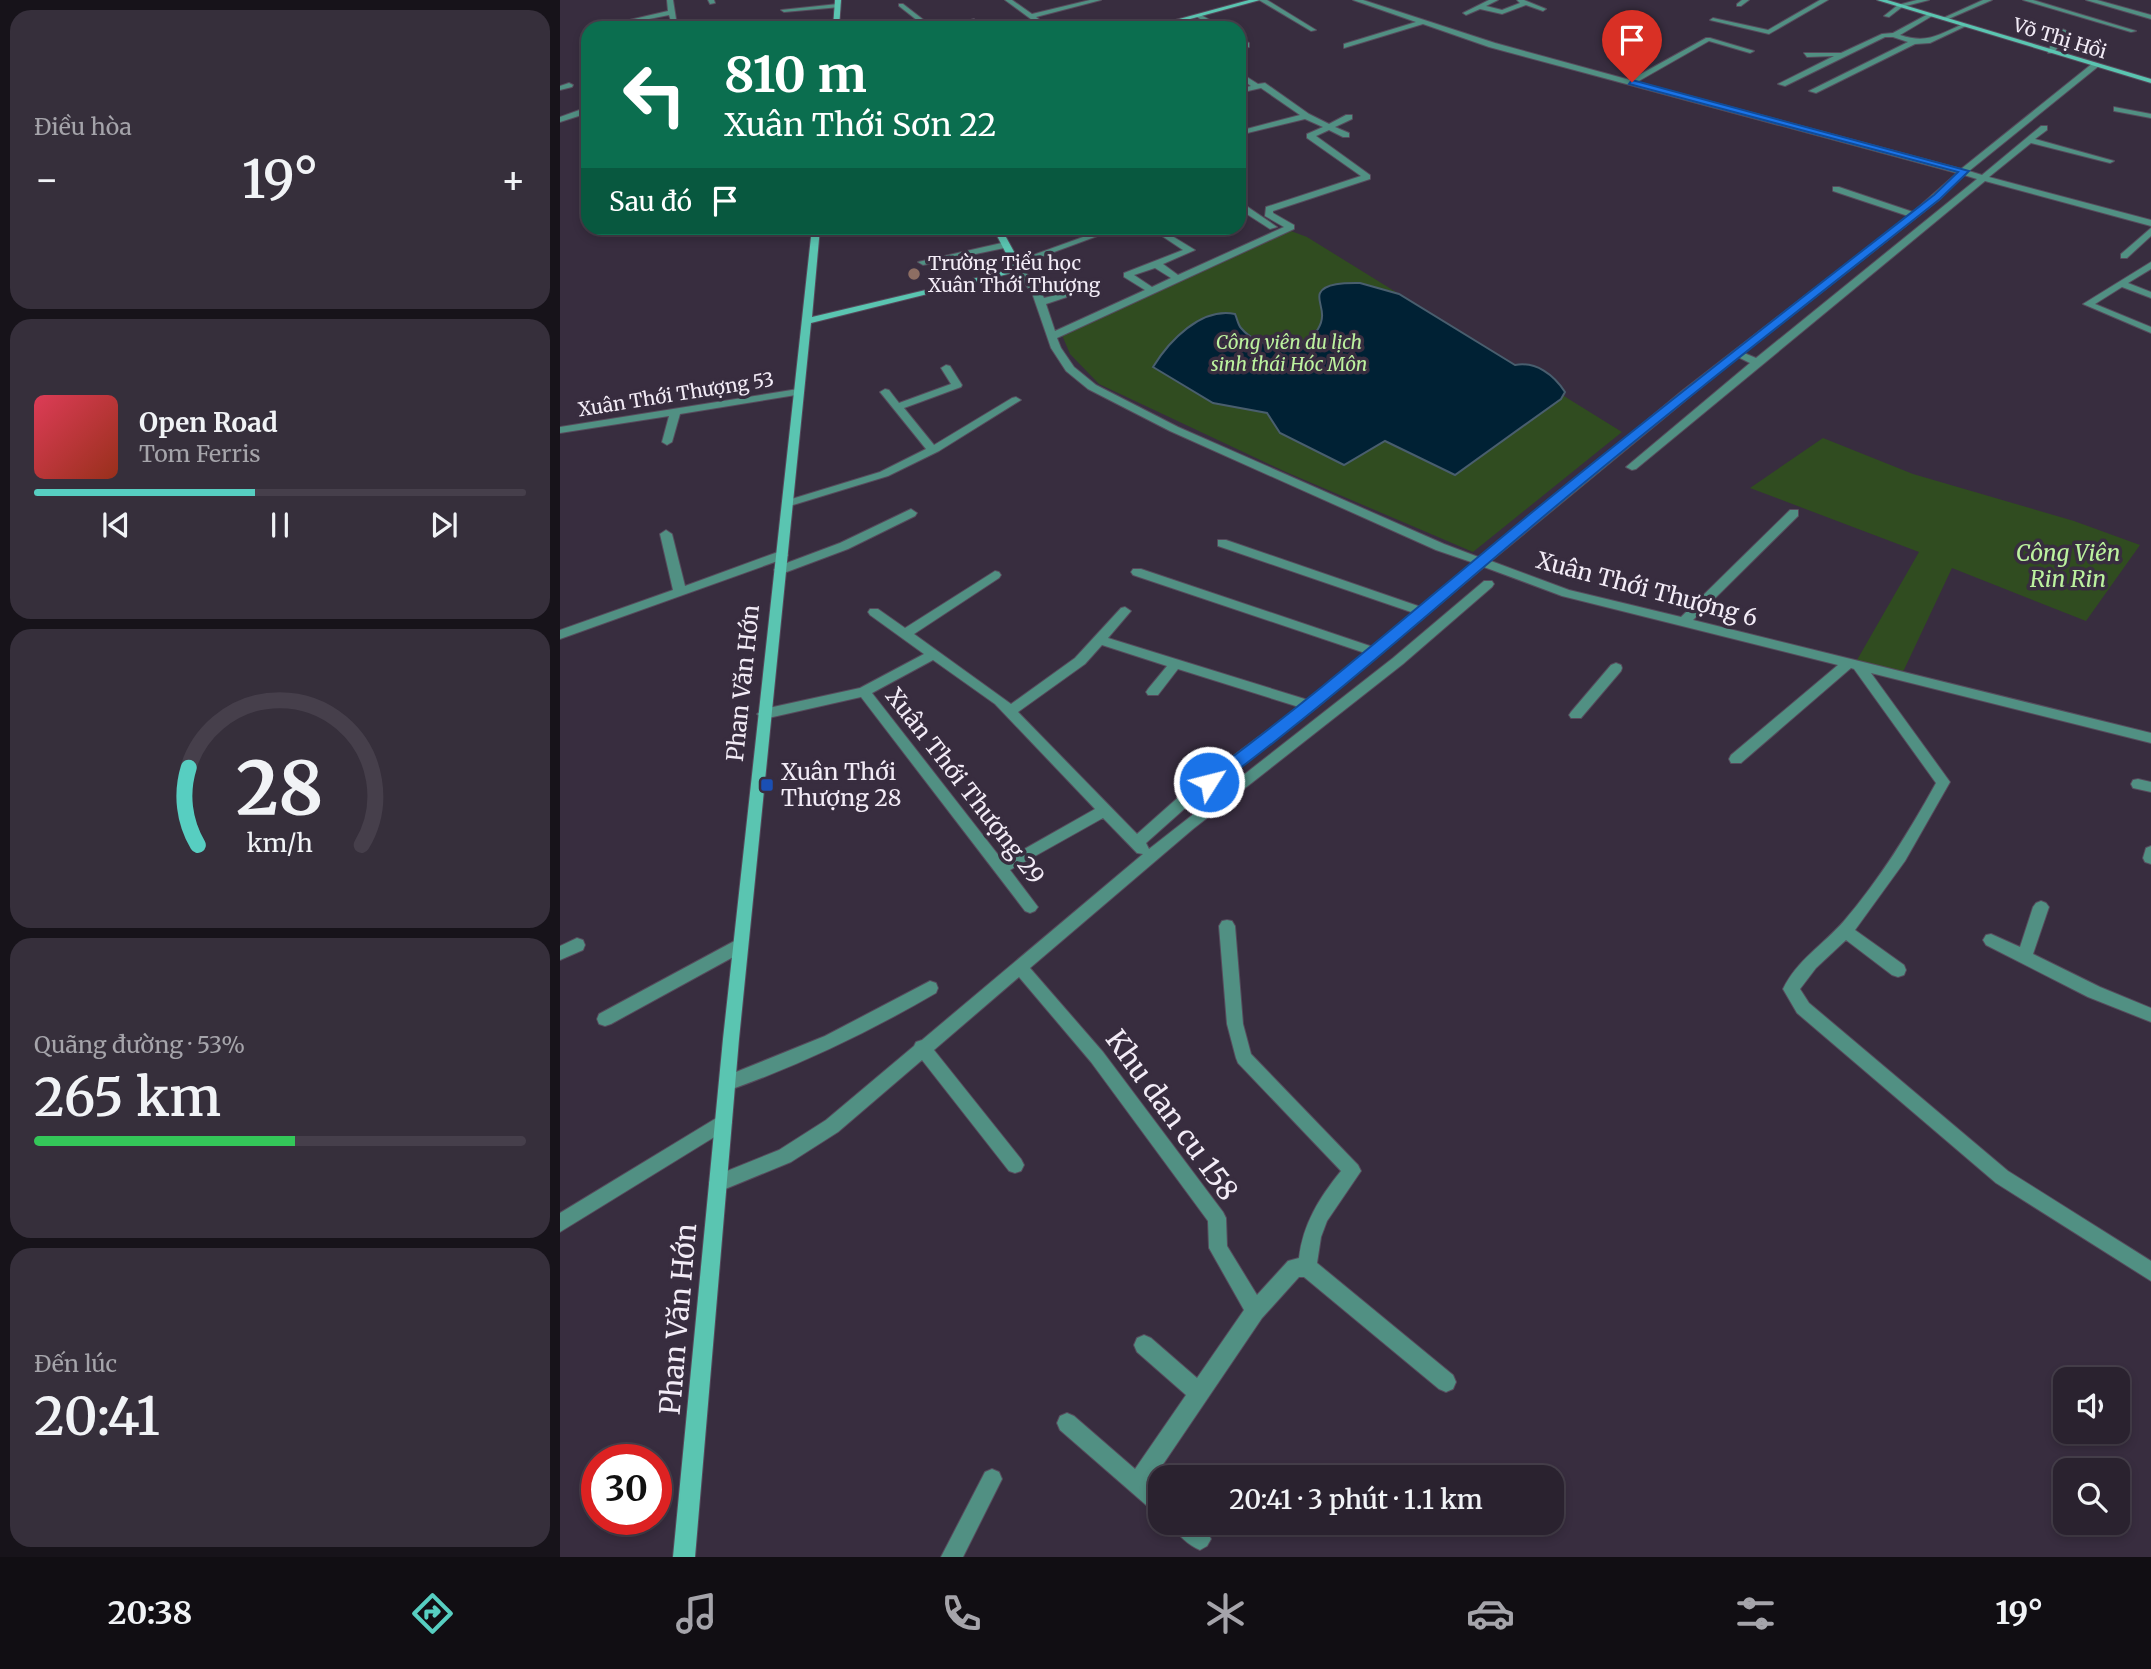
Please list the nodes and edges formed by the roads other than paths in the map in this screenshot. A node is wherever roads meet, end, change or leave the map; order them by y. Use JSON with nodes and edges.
{"nodes":[{"id":1,"x":1008,"y":0,"type":"edge"},
{"id":2,"x":1098,"y":0,"type":"edge"},
{"id":3,"x":1256,"y":0,"type":"edge"},
{"id":4,"x":1262,"y":0,"type":"edge"},
{"id":5,"x":1494,"y":0,"type":"edge"},
{"id":6,"x":1515,"y":0,"type":"edge"},
{"id":7,"x":1746,"y":0,"type":"edge"},
{"id":8,"x":1801,"y":0,"type":"edge"},
{"id":9,"x":1880,"y":0,"type":"edge"},
{"id":10,"x":1926,"y":0,"type":"edge"},
{"id":11,"x":1989,"y":0,"type":"edge"},
{"id":12,"x":2026,"y":0,"type":"edge"},
{"id":13,"x":2089,"y":0,"type":"edge"},
{"id":14,"x":1361,"y":1,"type":"edge"},
{"id":15,"x":671,"y":2,"type":"edge"},
{"id":16,"x":1822,"y":2,"type":"edge"},
{"id":17,"x":838,"y":3,"type":"edge"},
{"id":18,"x":1526,"y":3,"type":"junction"},
{"id":19,"x":901,"y":5,"type":"dead end"},
{"id":20,"x":1739,"y":5,"type":"dead end"},
{"id":21,"x":1480,"y":6,"type":"junction"},
{"id":22,"x":1900,"y":6,"type":"junction"},
{"id":23,"x":1543,"y":9,"type":"dead end"},
{"id":24,"x":784,"y":10,"type":"dead end"},
{"id":25,"x":625,"y":13,"type":"dead end"},
{"id":26,"x":671,"y":13,"type":"junction"},
{"id":27,"x":1466,"y":13,"type":"dead end"},
{"id":28,"x":1930,"y":15,"type":"junction"},
{"id":29,"x":1032,"y":16,"type":"junction"},
{"id":30,"x":1199,"y":16,"type":"junction"},
{"id":31,"x":1887,"y":16,"type":"dead end"},
{"id":32,"x":1944,"y":19,"type":"junction"},
{"id":33,"x":2150,"y":19,"type":"edge"},
{"id":34,"x":1713,"y":20,"type":"dead end"},
{"id":35,"x":629,"y":21,"type":"edge"},
{"id":36,"x":675,"y":21,"type":"edge"},
{"id":37,"x":837,"y":21,"type":"edge"},
{"id":38,"x":922,"y":21,"type":"edge"},
{"id":39,"x":1037,"y":21,"type":"edge"},
{"id":40,"x":1178,"y":21,"type":"edge"},
{"id":41,"x":1208,"y":21,"type":"edge"},
{"id":42,"x":1423,"y":22,"type":"junction"},
{"id":43,"x":1965,"y":25,"type":"junction"},
{"id":44,"x":2049,"y":27,"type":"dead end"},
{"id":45,"x":1313,"y":30,"type":"dead end"},
{"id":46,"x":2133,"y":32,"type":"dead end"},
{"id":47,"x":1894,"y":35,"type":"junction"},
{"id":48,"x":1914,"y":41,"type":"junction"},
{"id":49,"x":1347,"y":46,"type":"dead end"},
{"id":50,"x":1750,"y":51,"type":"dead end"},
{"id":51,"x":2051,"y":51,"type":"junction"},
{"id":52,"x":1843,"y":54,"type":"junction"},
{"id":53,"x":1807,"y":55,"type":"dead end"},
{"id":54,"x":2096,"y":65,"type":"junction"},
{"id":55,"x":1246,"y":79,"type":"edge"},
{"id":56,"x":1632,"y":82,"type":"junction"},
{"id":57,"x":2151,"y":82,"type":"edge"},
{"id":58,"x":1782,"y":84,"type":"dead end"},
{"id":59,"x":1257,"y":86,"type":"junction"},
{"id":60,"x":1246,"y":89,"type":"edge"},
{"id":61,"x":1813,"y":91,"type":"dead end"},
{"id":62,"x":2118,"y":109,"type":"dead end"},
{"id":63,"x":581,"y":112,"type":"edge"},
{"id":64,"x":1338,"y":112,"type":"dead end"},
{"id":65,"x":2151,"y":116,"type":"edge"},
{"id":66,"x":1310,"y":117,"type":"junction"},
{"id":67,"x":1349,"y":117,"type":"dead end"},
{"id":68,"x":560,"y":120,"type":"edge"},
{"id":69,"x":1330,"y":128,"type":"junction"},
{"id":70,"x":2044,"y":128,"type":"dead end"},
{"id":71,"x":1246,"y":131,"type":"edge"},
{"id":72,"x":1346,"y":135,"type":"dead end"},
{"id":73,"x":2030,"y":140,"type":"junction"},
{"id":74,"x":2110,"y":162,"type":"dead end"},
{"id":75,"x":1964,"y":171,"type":"junction"},
{"id":76,"x":1987,"y":177,"type":"junction"},
{"id":77,"x":1836,"y":189,"type":"dead end"},
{"id":78,"x":1246,"y":210,"type":"edge"},
{"id":79,"x":1914,"y":215,"type":"junction"},
{"id":80,"x":2151,"y":223,"type":"edge"},
{"id":81,"x":2151,"y":230,"type":"edge"},
{"id":82,"x":815,"y":235,"type":"edge"},
{"id":83,"x":1001,"y":235,"type":"edge"},
{"id":84,"x":1097,"y":235,"type":"edge"},
{"id":85,"x":1165,"y":235,"type":"edge"},
{"id":86,"x":1006,"y":245,"type":"junction"},
{"id":87,"x":2124,"y":256,"type":"dead end"},
{"id":88,"x":1224,"y":258,"type":"junction"},
{"id":89,"x":923,"y":262,"type":"dead end"},
{"id":90,"x":1156,"y":264,"type":"junction"},
{"id":91,"x":2151,"y":265,"type":"edge"},
{"id":92,"x":1018,"y":266,"type":"junction"},
{"id":93,"x":1178,"y":279,"type":"junction"},
{"id":94,"x":2122,"y":284,"type":"junction"},
{"id":95,"x":1152,"y":291,"type":"junction"},
{"id":96,"x":1068,"y":295,"type":"dead end"},
{"id":97,"x":2151,"y":295,"type":"edge"},
{"id":98,"x":1041,"y":302,"type":"junction"},
{"id":99,"x":806,"y":321,"type":"junction"},
{"id":100,"x":2151,"y":330,"type":"edge"},
{"id":101,"x":1053,"y":336,"type":"junction"},
{"id":102,"x":1738,"y":354,"type":"junction"},
{"id":103,"x":1757,"y":362,"type":"junction"},
{"id":104,"x":946,"y":368,"type":"dead end"},
{"id":105,"x":798,"y":392,"type":"junction"},
{"id":106,"x":885,"y":392,"type":"dead end"},
{"id":107,"x":1016,"y":400,"type":"dead end"},
{"id":108,"x":897,"y":407,"type":"junction"},
{"id":109,"x":676,"y":412,"type":"junction"},
{"id":110,"x":560,"y":430,"type":"edge"},
{"id":111,"x":667,"y":442,"type":"dead end"},
{"id":112,"x":933,"y":450,"type":"junction"},
{"id":113,"x":1632,"y":467,"type":"dead end"},
{"id":114,"x":789,"y":503,"type":"junction"},
{"id":115,"x":911,"y":513,"type":"dead end"},
{"id":116,"x":1794,"y":513,"type":"dead end"},
{"id":117,"x":666,"y":534,"type":"dead end"},
{"id":118,"x":1222,"y":543,"type":"dead end"},
{"id":119,"x":781,"y":562,"type":"junction"},
{"id":120,"x":1480,"y":563,"type":"junction"},
{"id":121,"x":1137,"y":572,"type":"dead end"},
{"id":122,"x":995,"y":575,"type":"dead end"},
{"id":123,"x":1488,"y":584,"type":"dead end"},
{"id":124,"x":680,"y":592,"type":"junction"},
{"id":125,"x":1125,"y":611,"type":"dead end"},
{"id":126,"x":1421,"y":611,"type":"junction"},
{"id":127,"x":874,"y":612,"type":"dead end"},
{"id":128,"x":1685,"y":621,"type":"junction"},
{"id":129,"x":904,"y":634,"type":"junction"},
{"id":130,"x":560,"y":635,"type":"edge"},
{"id":131,"x":1100,"y":639,"type":"junction"},
{"id":132,"x":1375,"y":652,"type":"junction"},
{"id":133,"x":934,"y":654,"type":"junction"},
{"id":134,"x":1176,"y":663,"type":"junction"},
{"id":135,"x":1853,"y":665,"type":"junction"},
{"id":136,"x":1616,"y":668,"type":"dead end"},
{"id":137,"x":864,"y":692,"type":"junction"},
{"id":138,"x":1153,"y":692,"type":"dead end"},
{"id":139,"x":1310,"y":706,"type":"junction"},
{"id":140,"x":1010,"y":711,"type":"junction"},
{"id":141,"x":764,"y":714,"type":"junction"},
{"id":142,"x":1576,"y":715,"type":"dead end"},
{"id":143,"x":2151,"y":738,"type":"edge"},
{"id":144,"x":1736,"y":759,"type":"dead end"},
{"id":145,"x":1103,"y":811,"type":"junction"},
{"id":146,"x":1136,"y":843,"type":"junction"},
{"id":147,"x":1150,"y":857,"type":"junction"},
{"id":148,"x":1002,"y":868,"type":"junction"},
{"id":149,"x":1030,"y":907,"type":"dead end"},
{"id":150,"x":2040,"y":907,"type":"dead end"},
{"id":151,"x":1227,"y":926,"type":"dead end"},
{"id":152,"x":1845,"y":931,"type":"junction"},
{"id":153,"x":1991,"y":940,"type":"dead end"},
{"id":154,"x":577,"y":945,"type":"dead end"},
{"id":155,"x":740,"y":945,"type":"junction"},
{"id":156,"x":560,"y":953,"type":"edge"},
{"id":157,"x":2024,"y":957,"type":"junction"},
{"id":158,"x":1019,"y":966,"type":"junction"},
{"id":159,"x":1898,"y":970,"type":"dead end"},
{"id":160,"x":930,"y":988,"type":"dead end"},
{"id":161,"x":2151,"y":1015,"type":"edge"},
{"id":162,"x":605,"y":1019,"type":"dead end"},
{"id":163,"x":922,"y":1047,"type":"junction"},
{"id":164,"x":727,"y":1083,"type":"junction"},
{"id":165,"x":723,"y":1122,"type":"junction"},
{"id":166,"x":1015,"y":1165,"type":"dead end"},
{"id":167,"x":719,"y":1177,"type":"junction"},
{"id":168,"x":560,"y":1223,"type":"edge"},
{"id":169,"x":1307,"y":1267,"type":"junction"},
{"id":170,"x":2151,"y":1272,"type":"edge"},
{"id":171,"x":1255,"y":1311,"type":"junction"},
{"id":172,"x":1144,"y":1345,"type":"dead end"},
{"id":173,"x":1446,"y":1382,"type":"dead end"},
{"id":174,"x":1199,"y":1393,"type":"junction"},
{"id":175,"x":1067,"y":1423,"type":"dead end"},
{"id":176,"x":992,"y":1479,"type":"dead end"},
{"id":177,"x":1137,"y":1484,"type":"junction"},
{"id":178,"x":1148,"y":1494,"type":"edge"},
{"id":179,"x":1196,"y":1535,"type":"edge"},
{"id":180,"x":1200,"y":1539,"type":"dead end"},
{"id":181,"x":684,"y":1557,"type":"edge"},
{"id":182,"x":952,"y":1557,"type":"edge"}],
"edges":[{"from":1,"to":29,"type":"street"},
{"from":2,"to":29,"type":"street"},
{"from":3,"to":30,"type":"main road"},
{"from":4,"to":45,"type":"street"},
{"from":5,"to":21,"type":"street"},
{"from":6,"to":18,"type":"street"},
{"from":7,"to":20,"type":"street"},
{"from":8,"to":16,"type":"street"},
{"from":9,"to":22,"type":"main road","name":"Võ Thị Hồi"},
{"from":10,"to":22,"type":"street"},
{"from":11,"to":32,"type":"street"},
{"from":12,"to":46,"type":"street"},
{"from":13,"to":33,"type":"street"},
{"from":14,"to":42,"type":"street"},
{"from":15,"to":25,"type":"street"},
{"from":15,"to":26,"type":"street"},
{"from":16,"to":34,"type":"street"},
{"from":17,"to":24,"type":"street"},
{"from":17,"to":37,"type":"main road"},
{"from":18,"to":21,"type":"street"},
{"from":18,"to":23,"type":"street"},
{"from":19,"to":38,"type":"street"},
{"from":21,"to":27,"type":"street"},
{"from":22,"to":28,"type":"main road","name":"Võ Thị Hồi"},
{"from":22,"to":31,"type":"street"},
{"from":26,"to":35,"type":"street"},
{"from":26,"to":36,"type":"street"},
{"from":28,"to":32,"type":"main road","name":"Võ Thị Hồi"},
{"from":28,"to":47,"type":"street"},
{"from":29,"to":39,"type":"street"},
{"from":30,"to":40,"type":"main road"},
{"from":30,"to":41,"type":"street"},
{"from":32,"to":43,"type":"main road","name":"Võ Thị Hồi"},
{"from":42,"to":49,"type":"street"},
{"from":42,"to":56,"type":"street"},
{"from":43,"to":48,"type":"street"},
{"from":43,"to":51,"type":"main road","name":"Võ Thị Hồi"},
{"from":44,"to":51,"type":"street"},
{"from":47,"to":48,"type":"street"},
{"from":47,"to":52,"type":"street"},
{"from":48,"to":61,"type":"street"},
{"from":50,"to":56,"type":"street"},
{"from":51,"to":54,"type":"main road","name":"Võ Thị Hồi"},
{"from":52,"to":53,"type":"street"},
{"from":52,"to":58,"type":"street"},
{"from":54,"to":57,"type":"main road","name":"Võ Thị Hồi"},
{"from":54,"to":75,"type":"street"},
{"from":55,"to":59,"type":"street"},
{"from":56,"to":75,"type":"street"},
{"from":59,"to":60,"type":"street"},
{"from":59,"to":66,"type":"street"},
{"from":62,"to":65,"type":"street"},
{"from":63,"to":68,"type":"street"},
{"from":64,"to":66,"type":"street"},
{"from":66,"to":69,"type":"street"},
{"from":66,"to":71,"type":"street"},
{"from":67,"to":69,"type":"street"},
{"from":69,"to":72,"type":"street"},
{"from":69,"to":88,"type":"street"},
{"from":70,"to":73,"type":"street"},
{"from":73,"to":74,"type":"street"},
{"from":73,"to":76,"type":"street"},
{"from":75,"to":76,"type":"street"},
{"from":75,"to":79,"type":"street"},
{"from":76,"to":80,"type":"street"},
{"from":76,"to":103,"type":"street"},
{"from":77,"to":79,"type":"street"},
{"from":78,"to":88,"type":"street"},
{"from":79,"to":102,"type":"street"},
{"from":81,"to":87,"type":"street"},
{"from":82,"to":99,"type":"main road","name":"Phan Văn Hớn"},
{"from":83,"to":86,"type":"main road"},
{"from":84,"to":92,"type":"street"},
{"from":85,"to":90,"type":"street"},
{"from":86,"to":89,"type":"street"},
{"from":86,"to":92,"type":"main road"},
{"from":88,"to":93,"type":"street"},
{"from":90,"to":93,"type":"street"},
{"from":90,"to":95,"type":"street"},
{"from":91,"to":94,"type":"street"},
{"from":92,"to":98,"type":"street","name":"Xuân Thới Thượng 6"},
{"from":92,"to":99,"type":"main road"},
{"from":93,"to":95,"type":"street"},
{"from":94,"to":97,"type":"street"},
{"from":94,"to":100,"type":"street"},
{"from":95,"to":101,"type":"street"},
{"from":96,"to":98,"type":"street"},
{"from":98,"to":101,"type":"street","name":"Xuân Thới Thượng 6"},
{"from":99,"to":105,"type":"main road","name":"Phan Văn Hớn"},
{"from":101,"to":120,"type":"street","name":"Xuân Thới Thượng 6"},
{"from":102,"to":103,"type":"street"},
{"from":102,"to":120,"type":"street"},
{"from":103,"to":113,"type":"street"},
{"from":104,"to":108,"type":"street"},
{"from":105,"to":109,"type":"street","name":"Xuân Thới Thượng 53"},
{"from":105,"to":114,"type":"main road","name":"Phan Văn Hớn"},
{"from":106,"to":108,"type":"street"},
{"from":107,"to":112,"type":"street"},
{"from":108,"to":112,"type":"street"},
{"from":109,"to":110,"type":"street","name":"Xuân Thới Thượng 53"},
{"from":109,"to":111,"type":"street"},
{"from":112,"to":114,"type":"street"},
{"from":114,"to":119,"type":"main road","name":"Phan Văn Hớn"},
{"from":115,"to":119,"type":"street"},
{"from":116,"to":128,"type":"street"},
{"from":117,"to":124,"type":"street"},
{"from":118,"to":126,"type":"street"},
{"from":119,"to":124,"type":"street"},
{"from":119,"to":141,"type":"main road","name":"Phan Văn Hớn"},
{"from":120,"to":126,"type":"street"},
{"from":120,"to":128,"type":"street","name":"Xuân Thới Thượng 6"},
{"from":121,"to":132,"type":"street"},
{"from":122,"to":129,"type":"street"},
{"from":123,"to":147,"type":"street"},
{"from":124,"to":130,"type":"street"},
{"from":125,"to":131,"type":"street"},
{"from":126,"to":132,"type":"street"},
{"from":127,"to":129,"type":"street"},
{"from":128,"to":135,"type":"street","name":"Xuân Thới Thượng 6"},
{"from":129,"to":133,"type":"street"},
{"from":131,"to":134,"type":"street"},
{"from":131,"to":140,"type":"street"},
{"from":132,"to":139,"type":"street"},
{"from":133,"to":137,"type":"street"},
{"from":133,"to":140,"type":"street"},
{"from":134,"to":138,"type":"street"},
{"from":134,"to":139,"type":"street"},
{"from":135,"to":143,"type":"street","name":"Xuân Thới Thượng 6"},
{"from":135,"to":144,"type":"street"},
{"from":135,"to":152,"type":"street"},
{"from":136,"to":142,"type":"street"},
{"from":137,"to":141,"type":"street"},
{"from":137,"to":148,"type":"street","name":"Xuân Thới Thượng 29"},
{"from":139,"to":146,"type":"street"},
{"from":140,"to":145,"type":"street"},
{"from":141,"to":155,"type":"main road","name":"Phan Văn Hớn"},
{"from":145,"to":146,"type":"street"},
{"from":145,"to":148,"type":"street"},
{"from":146,"to":147,"type":"street"},
{"from":147,"to":158,"type":"street"},
{"from":148,"to":149,"type":"street","name":"Xuân Thới Thượng 29"},
{"from":150,"to":157,"type":"street"},
{"from":151,"to":169,"type":"street"},
{"from":152,"to":159,"type":"street"},
{"from":152,"to":170,"type":"street"},
{"from":153,"to":157,"type":"street"},
{"from":154,"to":156,"type":"street"},
{"from":155,"to":162,"type":"street"},
{"from":155,"to":164,"type":"main road","name":"Phan Văn Hớn"},
{"from":157,"to":161,"type":"street"},
{"from":158,"to":163,"type":"street"},
{"from":158,"to":171,"type":"street","name":"Khu dan cu 158"},
{"from":160,"to":164,"type":"street"},
{"from":163,"to":166,"type":"street"},
{"from":163,"to":167,"type":"street"},
{"from":164,"to":165,"type":"main road","name":"Phan Văn Hớn"},
{"from":165,"to":167,"type":"main road","name":"Phan Văn Hớn"},
{"from":165,"to":168,"type":"street"},
{"from":167,"to":181,"type":"main road","name":"Phan Văn Hớn"},
{"from":169,"to":171,"type":"street"},
{"from":169,"to":173,"type":"street"},
{"from":171,"to":174,"type":"street"},
{"from":172,"to":174,"type":"street"},
{"from":174,"to":177,"type":"street"},
{"from":175,"to":177,"type":"street"},
{"from":176,"to":182,"type":"street"},
{"from":177,"to":178,"type":"street"},
{"from":179,"to":180,"type":"street"}]}
